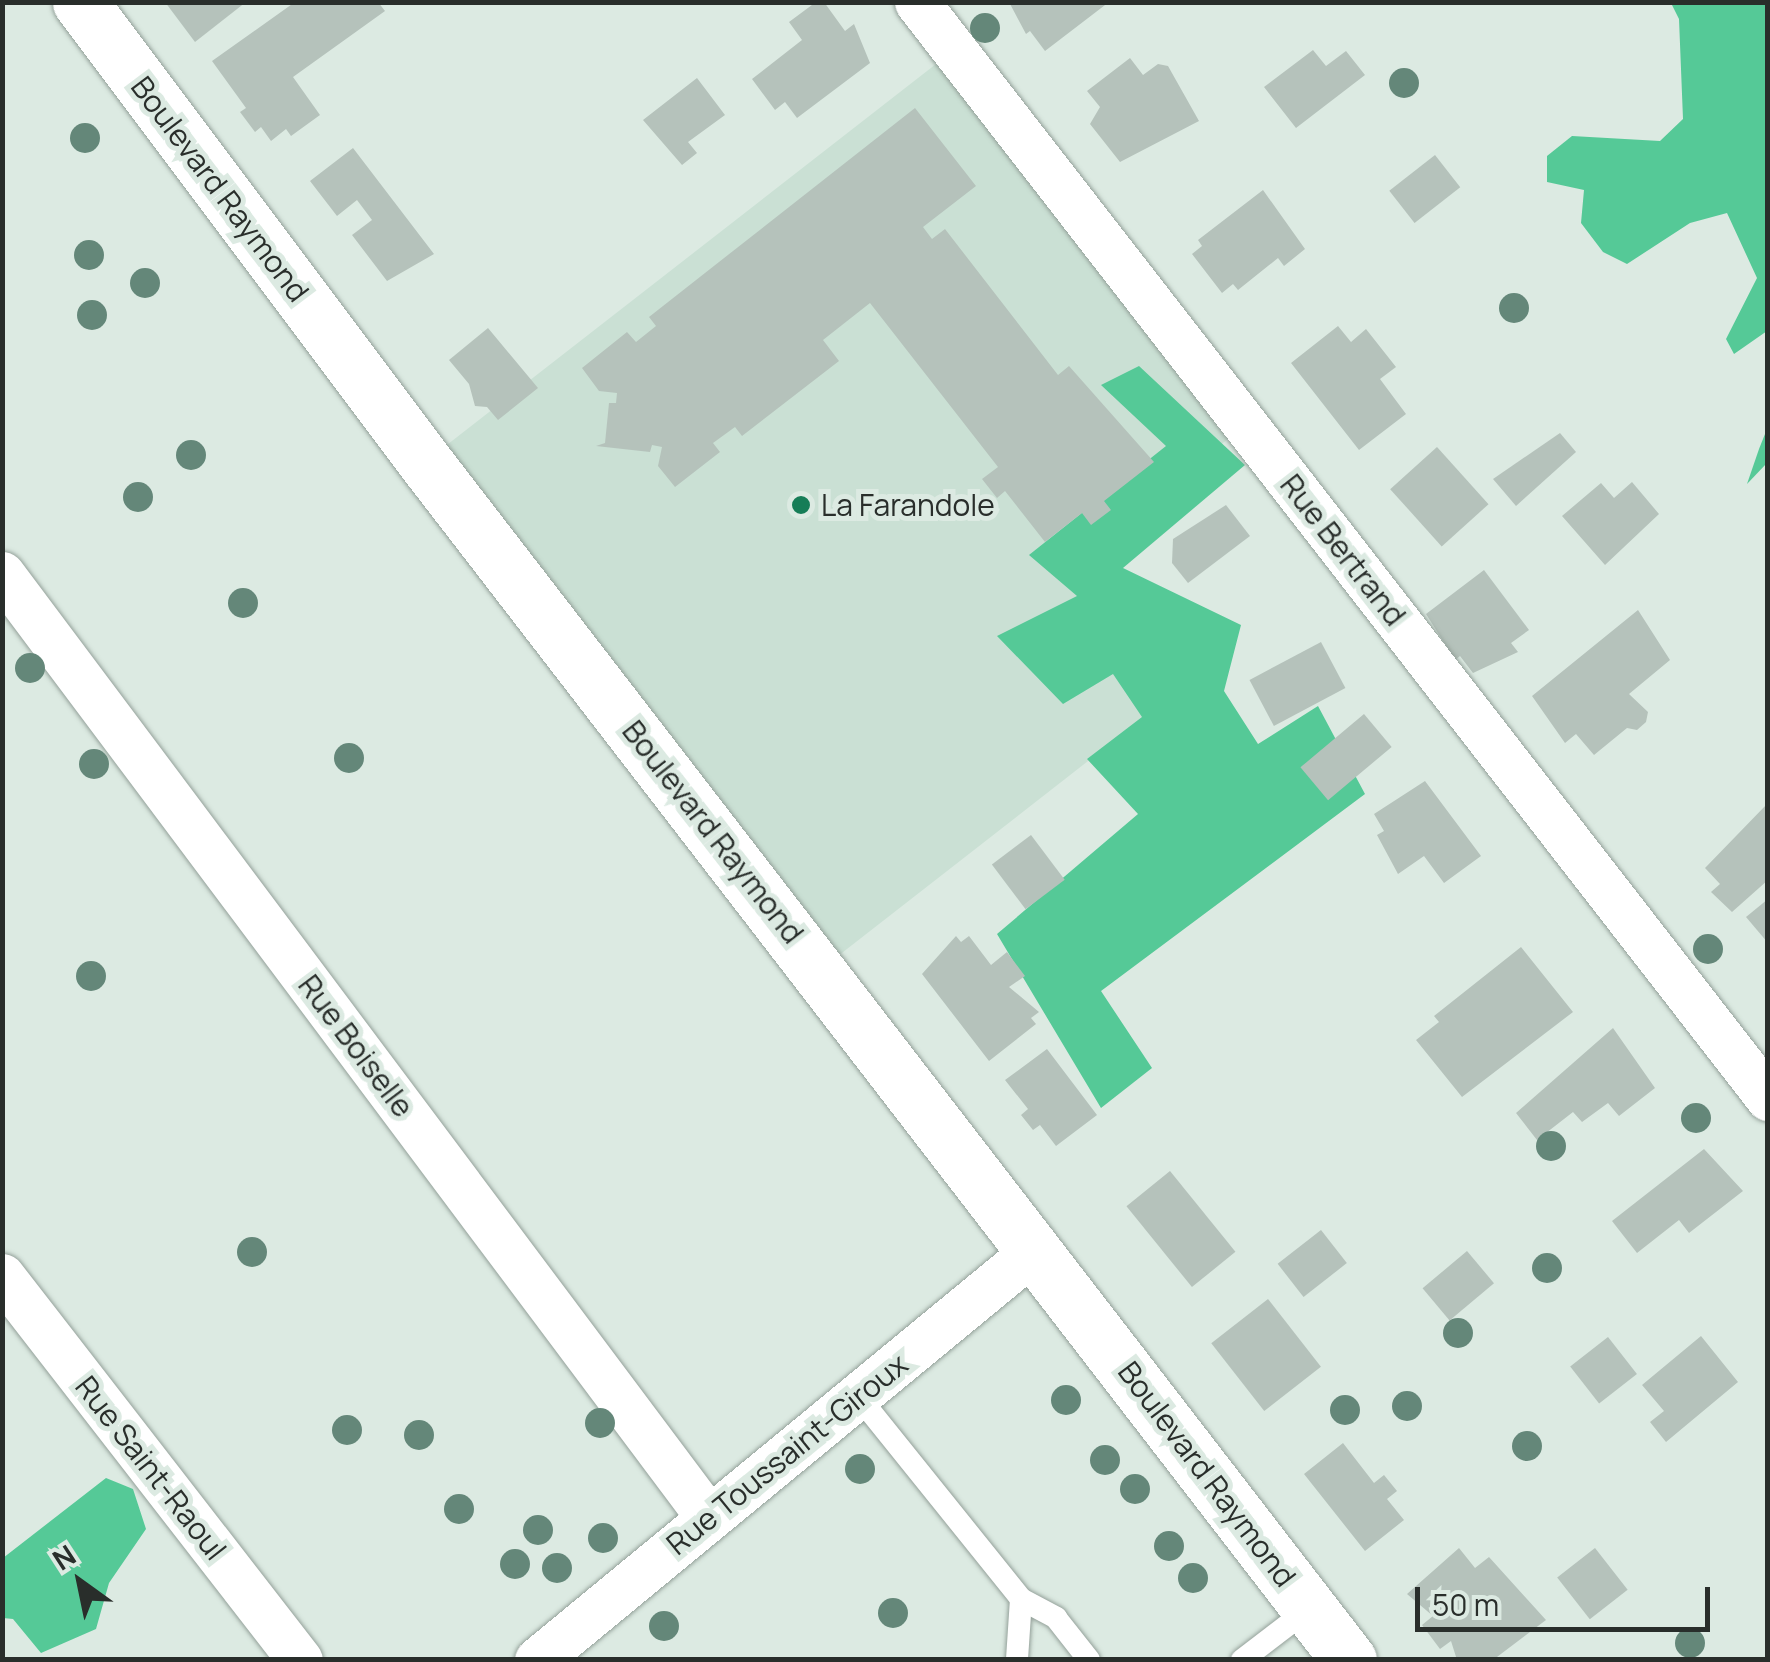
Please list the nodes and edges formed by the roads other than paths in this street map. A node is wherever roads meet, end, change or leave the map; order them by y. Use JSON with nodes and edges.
{"nodes":[{"id":1,"x":80,"y":2,"type":"edge"},
{"id":2,"x":917,"y":2,"type":"edge"},
{"id":3,"x":2,"y":574,"type":"edge"},
{"id":4,"x":1768,"y":1098,"type":"edge"},
{"id":5,"x":1036,"y":1249,"type":"junction"},
{"id":6,"x":2,"y":1276,"type":"edge"},
{"id":7,"x":858,"y":1396,"type":"junction"},
{"id":8,"x":709,"y":1518,"type":"junction"},
{"id":9,"x":1021,"y":1599,"type":"junction"},
{"id":10,"x":1310,"y":1608,"type":"junction"},
{"id":11,"x":300,"y":1660,"type":"edge"},
{"id":12,"x":538,"y":1660,"type":"edge"},
{"id":13,"x":1016,"y":1660,"type":"edge"},
{"id":14,"x":1089,"y":1660,"type":"edge"},
{"id":15,"x":1242,"y":1660,"type":"edge"},
{"id":16,"x":1349,"y":1660,"type":"edge"}],
"edges":[{"from":1,"to":5,"type":"street","name":"Boulevard Raymond"},
{"from":2,"to":4,"type":"street","name":"Rue Bertrand"},
{"from":3,"to":8,"type":"street","name":"Rue Boiselle"},
{"from":5,"to":7,"type":"street","name":"Rue Toussaint-Giroux"},
{"from":5,"to":10,"type":"street","name":"Boulevard Raymond"},
{"from":6,"to":11,"type":"street","name":"Rue Saint-Raoul"},
{"from":7,"to":8,"type":"street","name":"Rue Toussaint-Giroux"},
{"from":7,"to":9,"type":"lane"},
{"from":8,"to":12,"type":"street","name":"Rue Toussaint-Giroux"},
{"from":9,"to":13,"type":"lane"},
{"from":9,"to":14,"type":"lane"},
{"from":10,"to":15,"type":"lane"},
{"from":10,"to":16,"type":"street","name":"Boulevard Raymond"}]}
